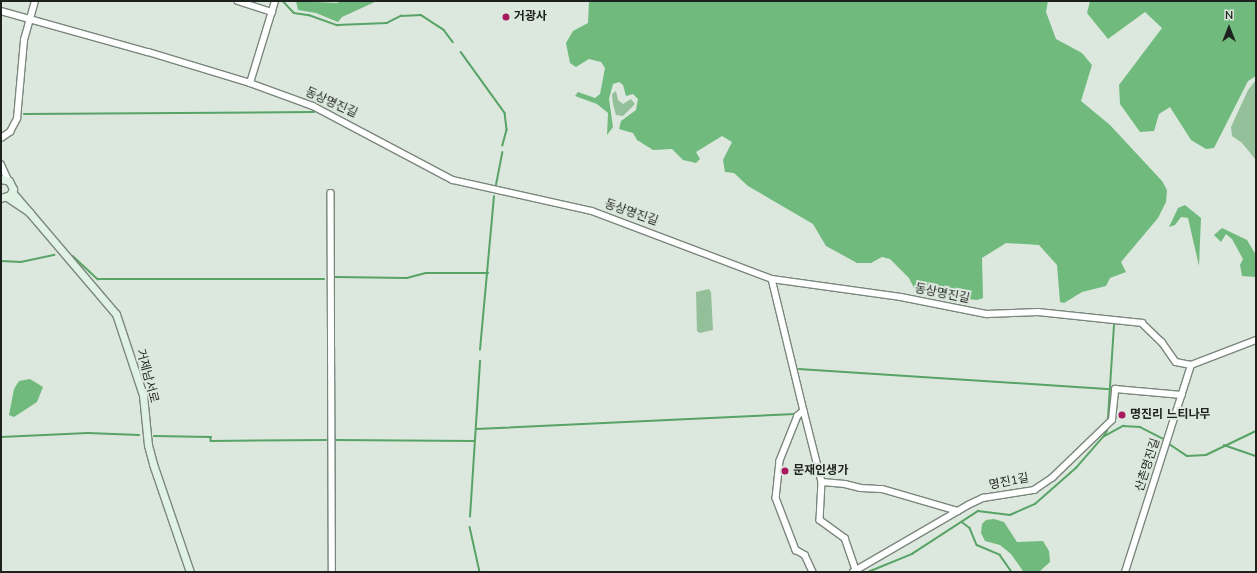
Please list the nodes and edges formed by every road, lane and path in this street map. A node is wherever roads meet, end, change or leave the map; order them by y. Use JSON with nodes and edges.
{"nodes":[{"id":1,"x":35,"y":1,"type":"edge"},
{"id":2,"x":238,"y":1,"type":"edge"},
{"id":3,"x":275,"y":1,"type":"edge"},
{"id":4,"x":1,"y":11,"type":"edge"},
{"id":5,"x":272,"y":12,"type":"junction"},
{"id":6,"x":28,"y":19,"type":"junction"},
{"id":7,"x":250,"y":84,"type":"junction"},
{"id":8,"x":1,"y":138,"type":"edge"},
{"id":9,"x":1,"y":164,"type":"edge"},
{"id":10,"x":1,"y":179,"type":"edge"},
{"id":11,"x":9,"y":180,"type":"junction"},
{"id":12,"x":331,"y":193,"type":"dead end"},
{"id":13,"x":9,"y":195,"type":"edge"},
{"id":14,"x":772,"y":279,"type":"junction"},
{"id":15,"x":1256,"y":340,"type":"edge"},
{"id":16,"x":1191,"y":365,"type":"junction"},
{"id":17,"x":1182,"y":395,"type":"junction"},
{"id":18,"x":804,"y":411,"type":"junction"},
{"id":19,"x":822,"y":482,"type":"junction"},
{"id":20,"x":958,"y":511,"type":"junction"},
{"id":21,"x":856,"y":571,"type":"edge"},
{"id":22,"x":190,"y":572,"type":"edge"},
{"id":23,"x":332,"y":572,"type":"edge"},
{"id":24,"x":813,"y":572,"type":"edge"},
{"id":25,"x":1125,"y":572,"type":"edge"}],
"edges":[{"from":1,"to":6,"type":"street"},
{"from":2,"to":5,"type":"street"},
{"from":3,"to":5,"type":"street"},
{"from":4,"to":6,"type":"street","name":"동상명진길"},
{"from":5,"to":7,"type":"street"},
{"from":6,"to":7,"type":"street","name":"동상명진길"},
{"from":6,"to":8,"type":"street"},
{"from":7,"to":14,"type":"street","name":"동상명진길"},
{"from":9,"to":11,"type":"street"},
{"from":10,"to":11,"type":"main road"},
{"from":11,"to":13,"type":"main road"},
{"from":12,"to":23,"type":"street"},
{"from":13,"to":22,"type":"main road","name":"거제남서로"},
{"from":14,"to":16,"type":"street","name":"동상명진길"},
{"from":14,"to":18,"type":"street"},
{"from":15,"to":16,"type":"street"},
{"from":16,"to":17,"type":"street","name":"산촌명진길"},
{"from":17,"to":20,"type":"street","name":"명진1길"},
{"from":17,"to":25,"type":"street","name":"산촌명진길"},
{"from":18,"to":19,"type":"street"},
{"from":18,"to":24,"type":"street"},
{"from":19,"to":20,"type":"street"},
{"from":19,"to":21,"type":"street"},
{"from":20,"to":21,"type":"street","name":"명진1길"}]}
